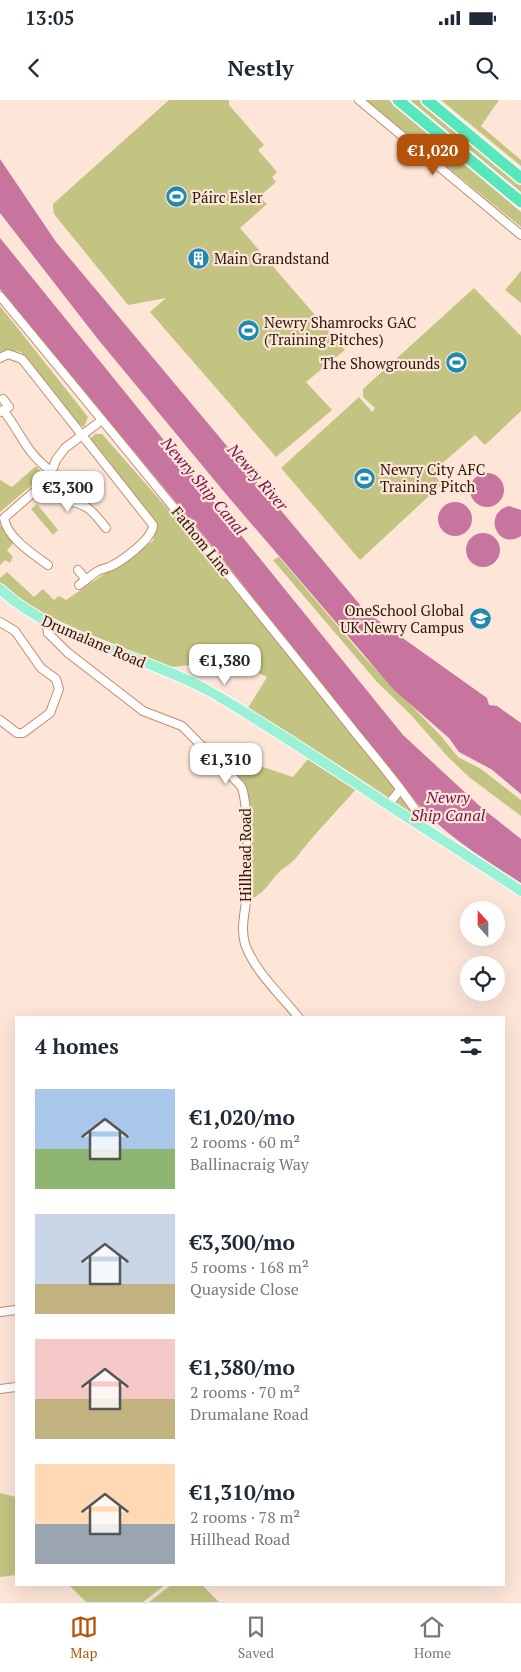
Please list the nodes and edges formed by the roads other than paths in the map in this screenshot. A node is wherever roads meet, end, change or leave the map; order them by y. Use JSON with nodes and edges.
{"nodes":[{"id":1,"x":359,"y":100,"type":"edge"},
{"id":2,"x":398,"y":100,"type":"edge"},
{"id":3,"x":427,"y":100,"type":"edge"},
{"id":4,"x":521,"y":178,"type":"edge"},
{"id":5,"x":521,"y":202,"type":"edge"},
{"id":6,"x":521,"y":235,"type":"edge"},
{"id":7,"x":0,"y":296,"type":"edge"},
{"id":8,"x":0,"y":358,"type":"edge"},
{"id":9,"x":3,"y":399,"type":"dead end"},
{"id":10,"x":2,"y":411,"type":"edge"},
{"id":11,"x":102,"y":420,"type":"junction"},
{"id":12,"x":81,"y":436,"type":"junction"},
{"id":13,"x":50,"y":475,"type":"junction"},
{"id":14,"x":106,"y":528,"type":"dead end"},
{"id":15,"x":48,"y":565,"type":"dead end"},
{"id":16,"x":78,"y":570,"type":"dead end"},
{"id":17,"x":86,"y":580,"type":"junction"},
{"id":18,"x":79,"y":586,"type":"dead end"},
{"id":19,"x":0,"y":589,"type":"edge"},
{"id":20,"x":0,"y":622,"type":"edge"},
{"id":21,"x":46,"y":622,"type":"junction"},
{"id":22,"x":0,"y":720,"type":"edge"},
{"id":23,"x":400,"y":790,"type":"junction"},
{"id":24,"x":388,"y":805,"type":"junction"},
{"id":25,"x":423,"y":826,"type":"junction"},
{"id":26,"x":521,"y":891,"type":"edge"},
{"id":27,"x":297,"y":1016,"type":"edge"},
{"id":28,"x":15,"y":1310,"type":"edge"},
{"id":29,"x":0,"y":1312,"type":"edge"},
{"id":30,"x":15,"y":1387,"type":"edge"},
{"id":31,"x":0,"y":1389,"type":"edge"}],
"edges":[{"from":1,"to":6,"type":"street"},
{"from":2,"to":5,"type":"highway"},
{"from":3,"to":4,"type":"highway"},
{"from":7,"to":11,"type":"street","name":"Fathom Line"},
{"from":8,"to":12,"type":"street"},
{"from":9,"to":10,"type":"street"},
{"from":10,"to":13,"type":"street"},
{"from":11,"to":12,"type":"street"},
{"from":11,"to":23,"type":"street","name":"Fathom Line"},
{"from":12,"to":13,"type":"street"},
{"from":12,"to":17,"type":"street"},
{"from":13,"to":14,"type":"street"},
{"from":13,"to":15,"type":"street"},
{"from":16,"to":17,"type":"street"},
{"from":17,"to":18,"type":"street"},
{"from":19,"to":21,"type":"main road","name":"Drumalane Road"},
{"from":20,"to":22,"type":"street"},
{"from":21,"to":24,"type":"main road","name":"Drumalane Road"},
{"from":21,"to":27,"type":"street","name":"Hillhead Road"},
{"from":23,"to":24,"type":"street"},
{"from":23,"to":25,"type":"street","name":"Fathom Line"},
{"from":24,"to":25,"type":"main road","name":"Drumalane Road"},
{"from":25,"to":26,"type":"main road","name":"Fathom Line"},
{"from":28,"to":29,"type":"street"},
{"from":30,"to":31,"type":"street"}]}
